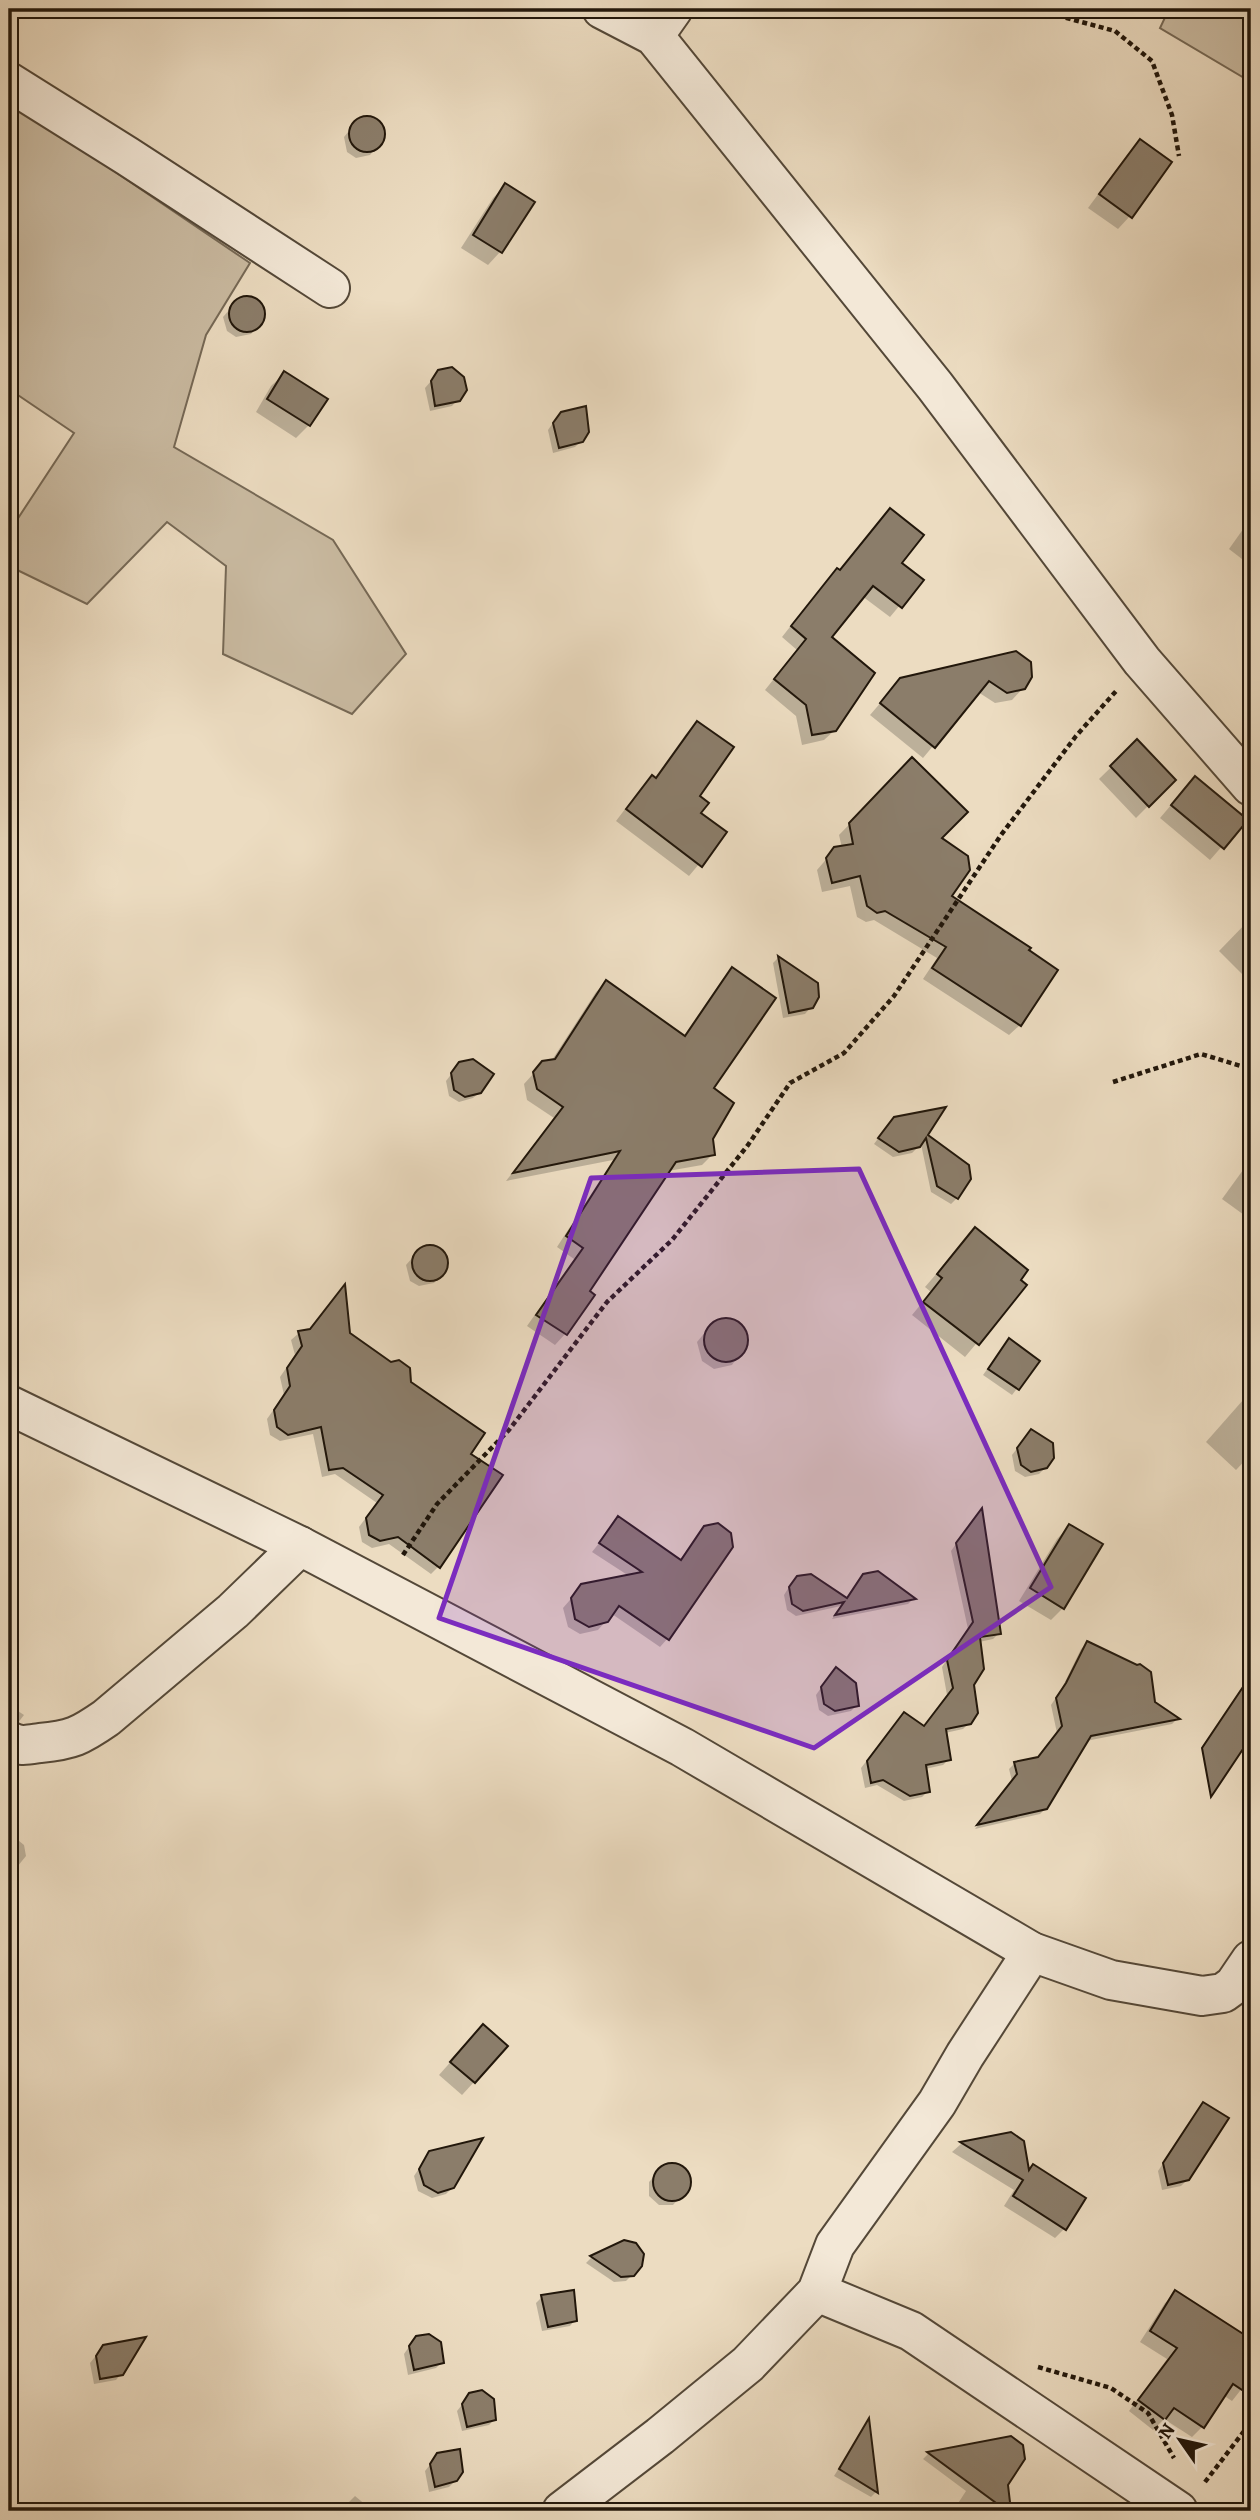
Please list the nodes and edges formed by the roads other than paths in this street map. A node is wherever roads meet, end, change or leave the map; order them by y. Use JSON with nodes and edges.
{"nodes":[{"id":1,"x":602,"y":9,"type":"edge"},
{"id":2,"x":664,"y":22,"type":"edge"},
{"id":3,"x":9,"y":82,"type":"edge"},
{"id":4,"x":330,"y":288,"type":"dead end"},
{"id":5,"x":1251,"y":786,"type":"edge"},
{"id":6,"x":9,"y":1405,"type":"edge"},
{"id":7,"x":300,"y":1546,"type":"junction"},
{"id":8,"x":9,"y":1741,"type":"edge"},
{"id":9,"x":1032,"y":1952,"type":"junction"},
{"id":10,"x":1251,"y":1960,"type":"edge"},
{"id":11,"x":817,"y":2292,"type":"junction"},
{"id":12,"x":1191,"y":2498,"type":"edge"},
{"id":13,"x":562,"y":2511,"type":"edge"}],
"edges":[{"from":1,"to":2,"type":"street"},
{"from":2,"to":5,"type":"street"},
{"from":3,"to":4,"type":"street"},
{"from":6,"to":7,"type":"street"},
{"from":7,"to":8,"type":"street"},
{"from":7,"to":9,"type":"street"},
{"from":9,"to":10,"type":"street"},
{"from":9,"to":11,"type":"street"},
{"from":11,"to":12,"type":"street"},
{"from":11,"to":13,"type":"street"}]}
